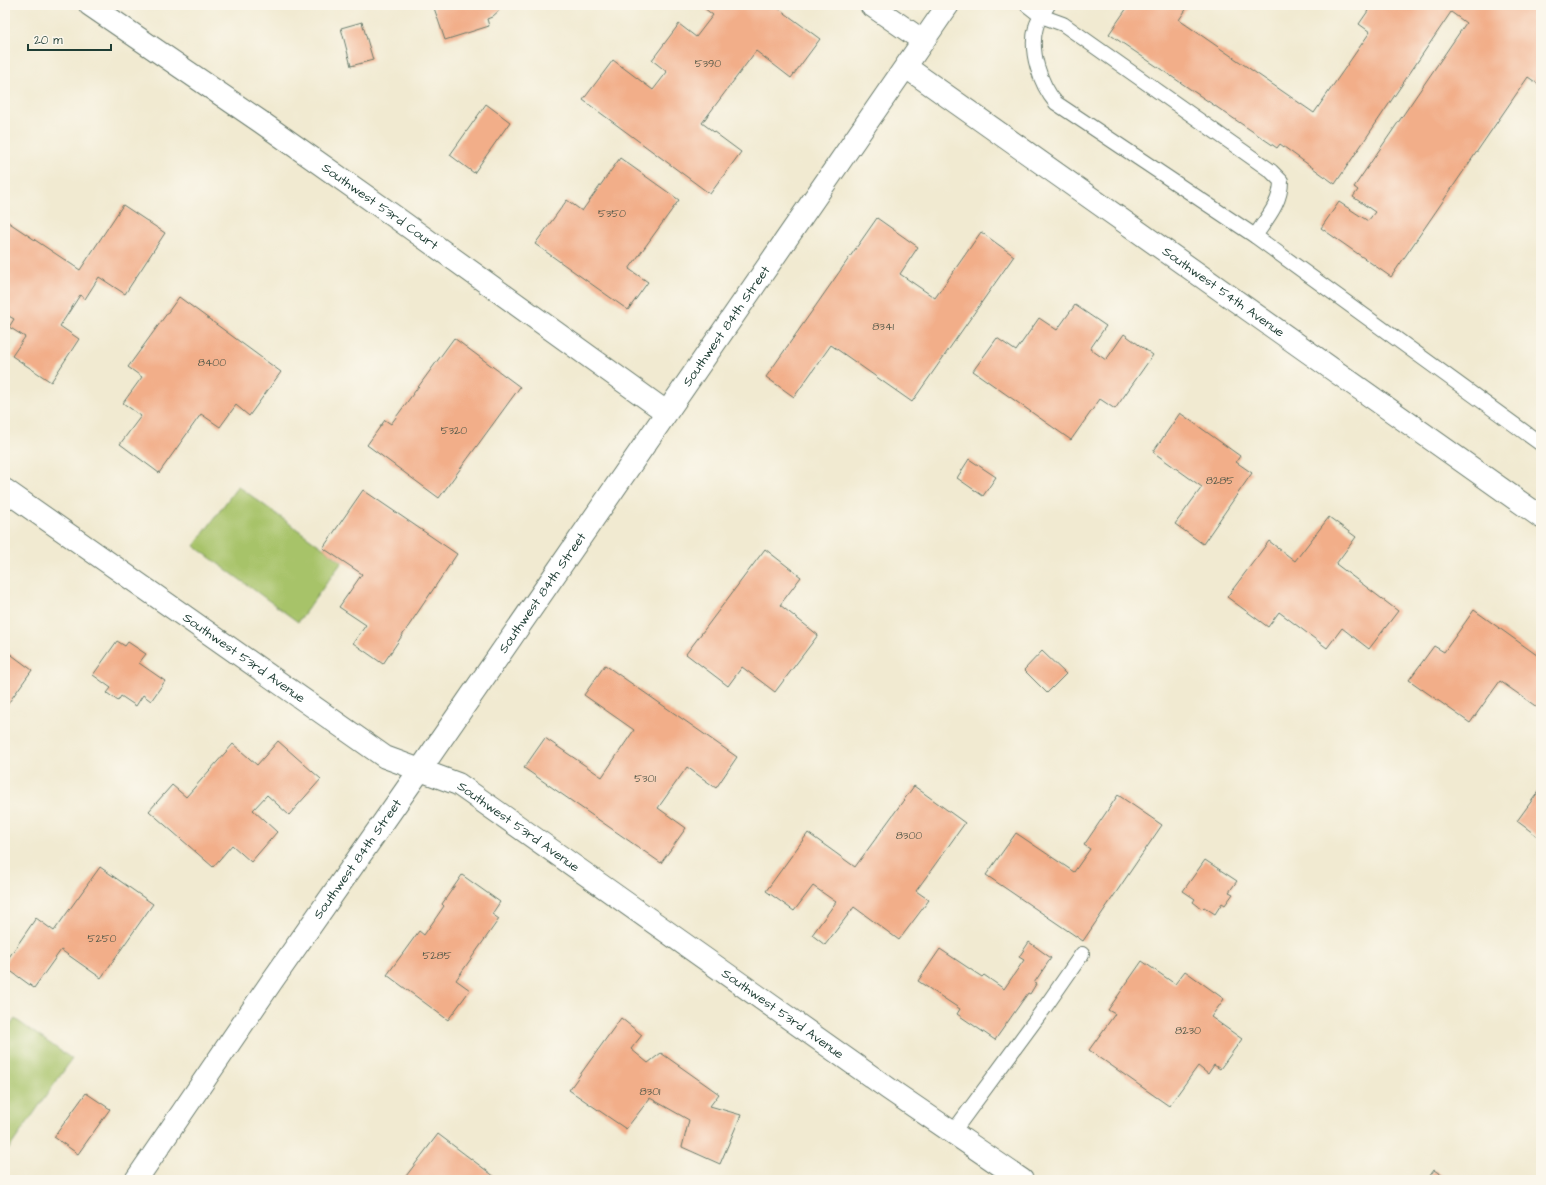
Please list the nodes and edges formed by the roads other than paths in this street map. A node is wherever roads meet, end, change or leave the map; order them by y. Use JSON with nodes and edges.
{"nodes":[{"id":1,"x":90,"y":5,"type":"edge"},
{"id":2,"x":871,"y":5,"type":"edge"},
{"id":3,"x":948,"y":5,"type":"edge"},
{"id":4,"x":1027,"y":5,"type":"edge"},
{"id":5,"x":1045,"y":10,"type":"edge"},
{"id":6,"x":923,"y":41,"type":"junction"},
{"id":7,"x":906,"y":68,"type":"junction"},
{"id":8,"x":1255,"y":236,"type":"junction"},
{"id":9,"x":666,"y":412,"type":"junction"},
{"id":10,"x":1541,"y":444,"type":"edge"},
{"id":11,"x":5,"y":490,"type":"edge"},
{"id":12,"x":1541,"y":517,"type":"edge"},
{"id":13,"x":420,"y":770,"type":"junction"},
{"id":14,"x":1082,"y":954,"type":"dead end"},
{"id":15,"x":953,"y":1132,"type":"junction"},
{"id":16,"x":136,"y":1180,"type":"edge"},
{"id":17,"x":1022,"y":1180,"type":"edge"}],
"edges":[{"from":1,"to":9,"type":"street","name":"Southwest 53rd Court"},
{"from":2,"to":6,"type":"street"},
{"from":3,"to":6,"type":"street","name":"Southwest 84th Street"},
{"from":4,"to":5,"type":"lane"},
{"from":5,"to":8,"type":"lane"},
{"from":5,"to":8,"type":"lane"},
{"from":6,"to":7,"type":"street","name":"Southwest 84th Street"},
{"from":7,"to":9,"type":"street","name":"Southwest 84th Street"},
{"from":7,"to":12,"type":"street","name":"Southwest 54th Avenue"},
{"from":8,"to":10,"type":"lane"},
{"from":9,"to":13,"type":"street","name":"Southwest 84th Street"},
{"from":11,"to":13,"type":"street","name":"Southwest 53rd Avenue"},
{"from":13,"to":15,"type":"street","name":"Southwest 53rd Avenue"},
{"from":13,"to":16,"type":"street","name":"Southwest 84th Street"},
{"from":14,"to":15,"type":"lane"},
{"from":15,"to":17,"type":"street","name":"Southwest 53rd Avenue"}]}
